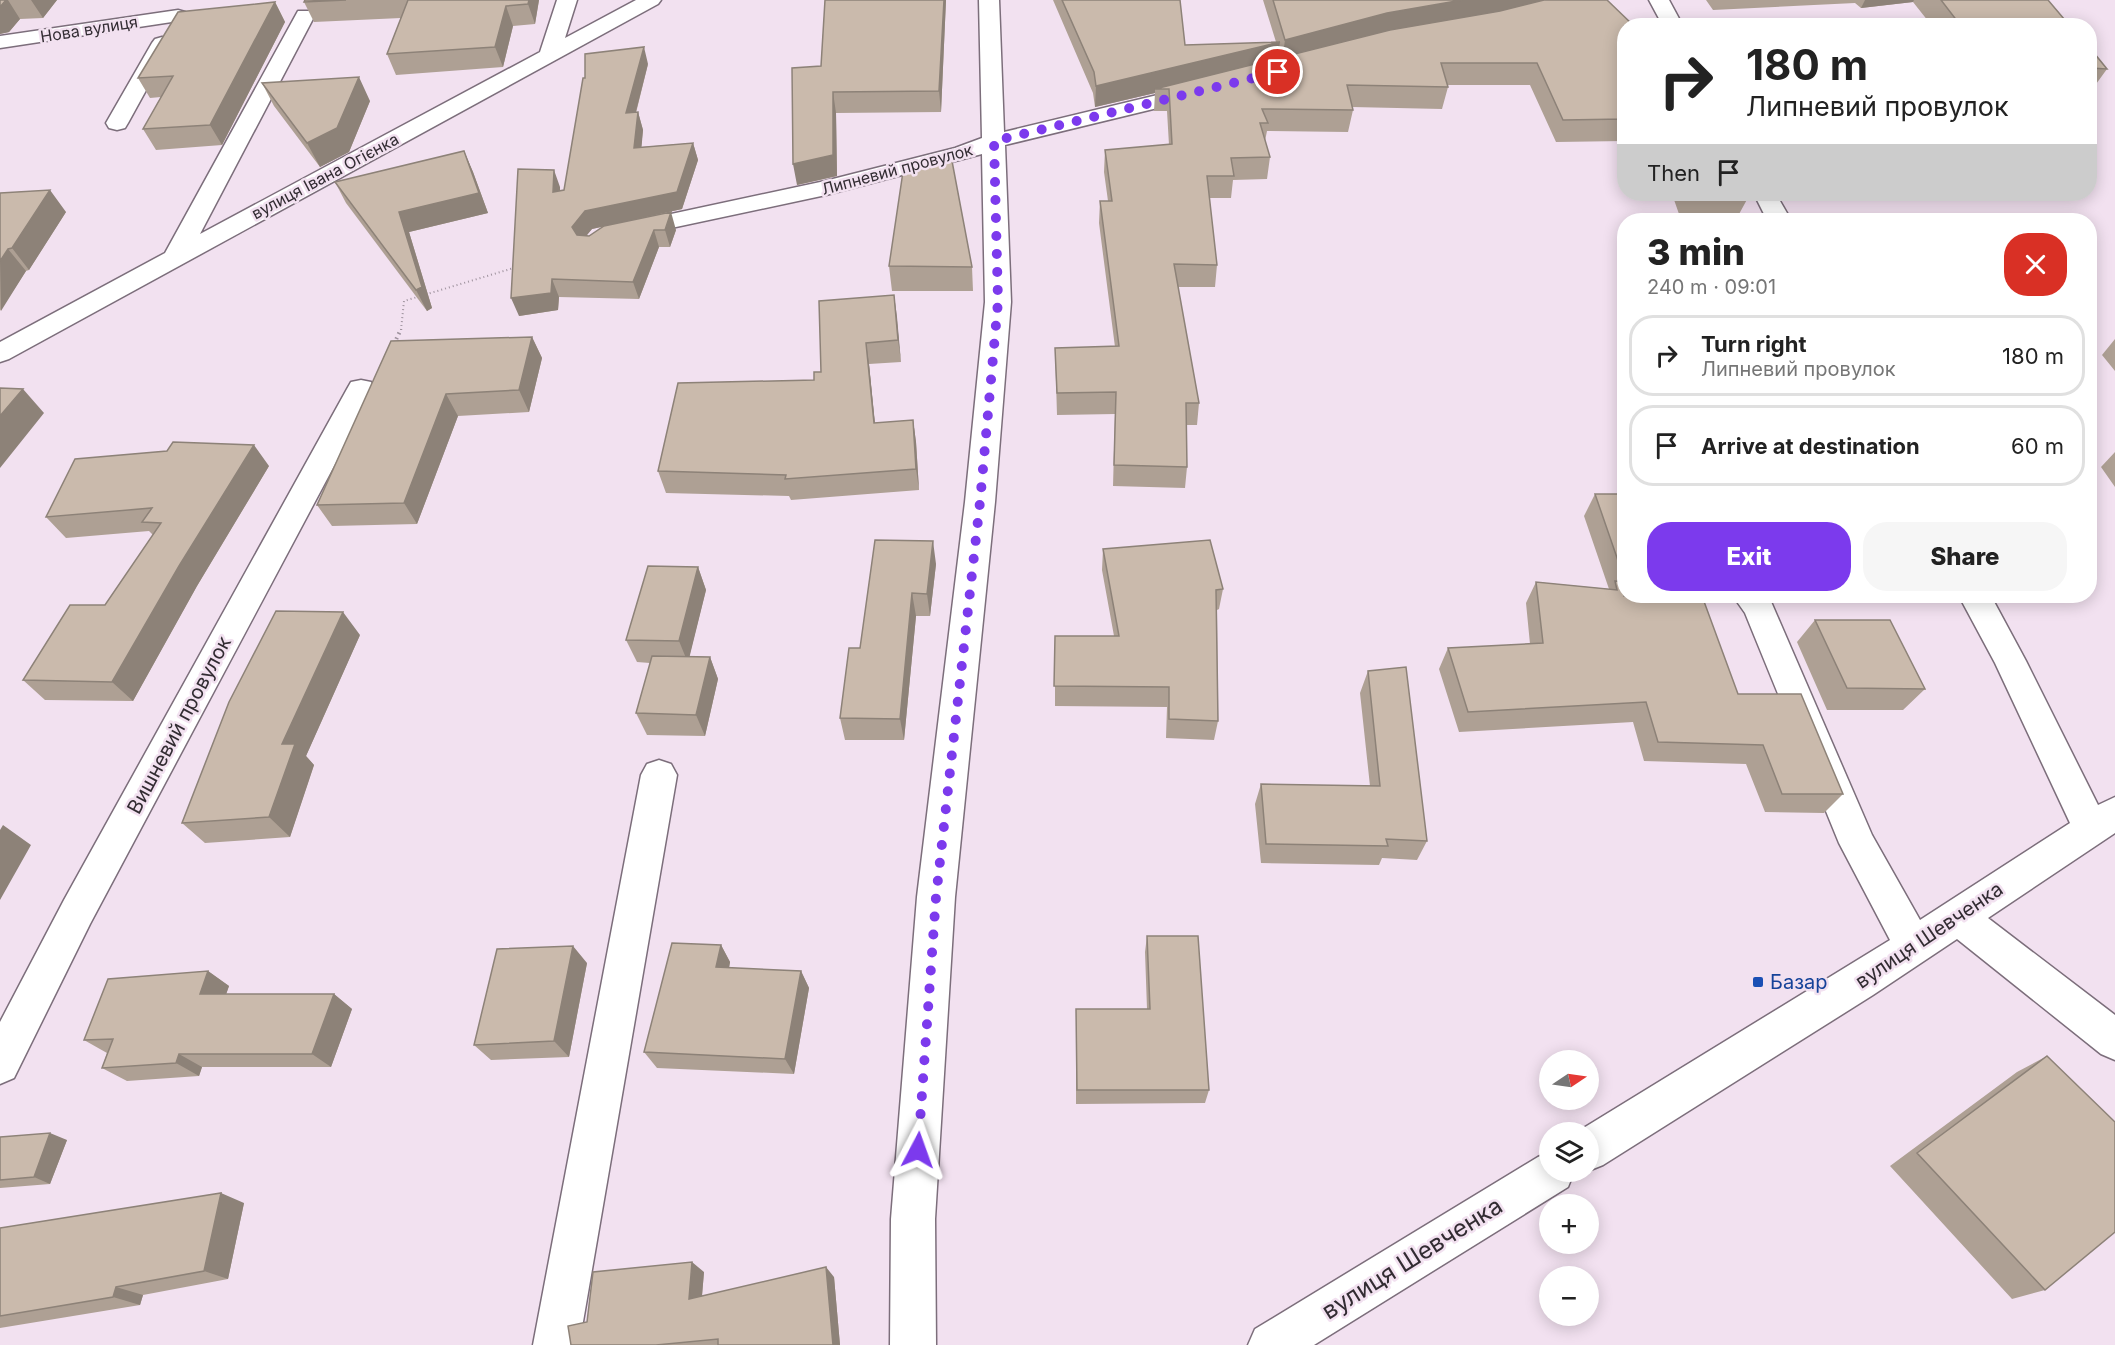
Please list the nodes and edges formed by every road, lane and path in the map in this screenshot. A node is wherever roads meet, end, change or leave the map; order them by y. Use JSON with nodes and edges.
{"nodes":[{"id":1,"x":567,"y":0,"type":"edge"},
{"id":2,"x":651,"y":0,"type":"edge"},
{"id":3,"x":989,"y":0,"type":"edge"},
{"id":4,"x":1659,"y":0,"type":"edge"},
{"id":5,"x":305,"y":15,"type":"edge"},
{"id":6,"x":1669,"y":18,"type":"edge"},
{"id":7,"x":0,"y":42,"type":"edge"},
{"id":8,"x":549,"y":55,"type":"junction"},
{"id":9,"x":1221,"y":86,"type":"edge"},
{"id":10,"x":117,"y":123,"type":"dead end"},
{"id":11,"x":994,"y":141,"type":"junction"},
{"id":12,"x":613,"y":233,"type":"edge"},
{"id":13,"x":176,"y":256,"type":"junction"},
{"id":14,"x":526,"y":265,"type":"edge"},
{"id":15,"x":0,"y":353,"type":"edge"},
{"id":16,"x":361,"y":388,"type":"joint"},
{"id":17,"x":1755,"y":603,"type":"edge"},
{"id":18,"x":1978,"y":603,"type":"edge"},
{"id":19,"x":658,"y":776,"type":"dead end"},
{"id":20,"x":2103,"y":821,"type":"edge"},
{"id":21,"x":1957,"y":916,"type":"junction"},
{"id":22,"x":1913,"y":945,"type":"junction"},
{"id":23,"x":2115,"y":1040,"type":"edge"},
{"id":24,"x":4,"y":1049,"type":"edge"},
{"id":25,"x":1599,"y":1143,"type":"edge"},
{"id":26,"x":1539,"y":1181,"type":"edge"},
{"id":27,"x":556,"y":1345,"type":"edge"},
{"id":28,"x":913,"y":1345,"type":"edge"},
{"id":29,"x":1271,"y":1345,"type":"edge"}],
"edges":[{"from":1,"to":8,"type":"street"},
{"from":2,"to":8,"type":"street","name":"вулиця Івана Огієнка"},
{"from":3,"to":11,"type":"street"},
{"from":4,"to":6,"type":"street"},
{"from":5,"to":13,"type":"street"},
{"from":7,"to":10,"type":"street","name":"Нова вулиця"},
{"from":8,"to":13,"type":"street","name":"вулиця Івана Огієнка"},
{"from":9,"to":11,"type":"street","name":"Липневий провулок"},
{"from":11,"to":12,"type":"street","name":"Липневий провулок"},
{"from":11,"to":28,"type":"street"},
{"from":13,"to":15,"type":"street","name":"вулиця Івана Огієнка"},
{"from":14,"to":16,"type":"path"},
{"from":16,"to":24,"type":"street","name":"Вишневий провулок"},
{"from":17,"to":22,"type":"street"},
{"from":18,"to":20,"type":"street"},
{"from":19,"to":27,"type":"street"},
{"from":20,"to":21,"type":"street","name":"вулиця Шевченка"},
{"from":21,"to":22,"type":"street","name":"вулиця Шевченка"},
{"from":21,"to":23,"type":"street"},
{"from":22,"to":25,"type":"street","name":"вулиця Шевченка"},
{"from":26,"to":29,"type":"street","name":"вулиця Шевченка"}]}
